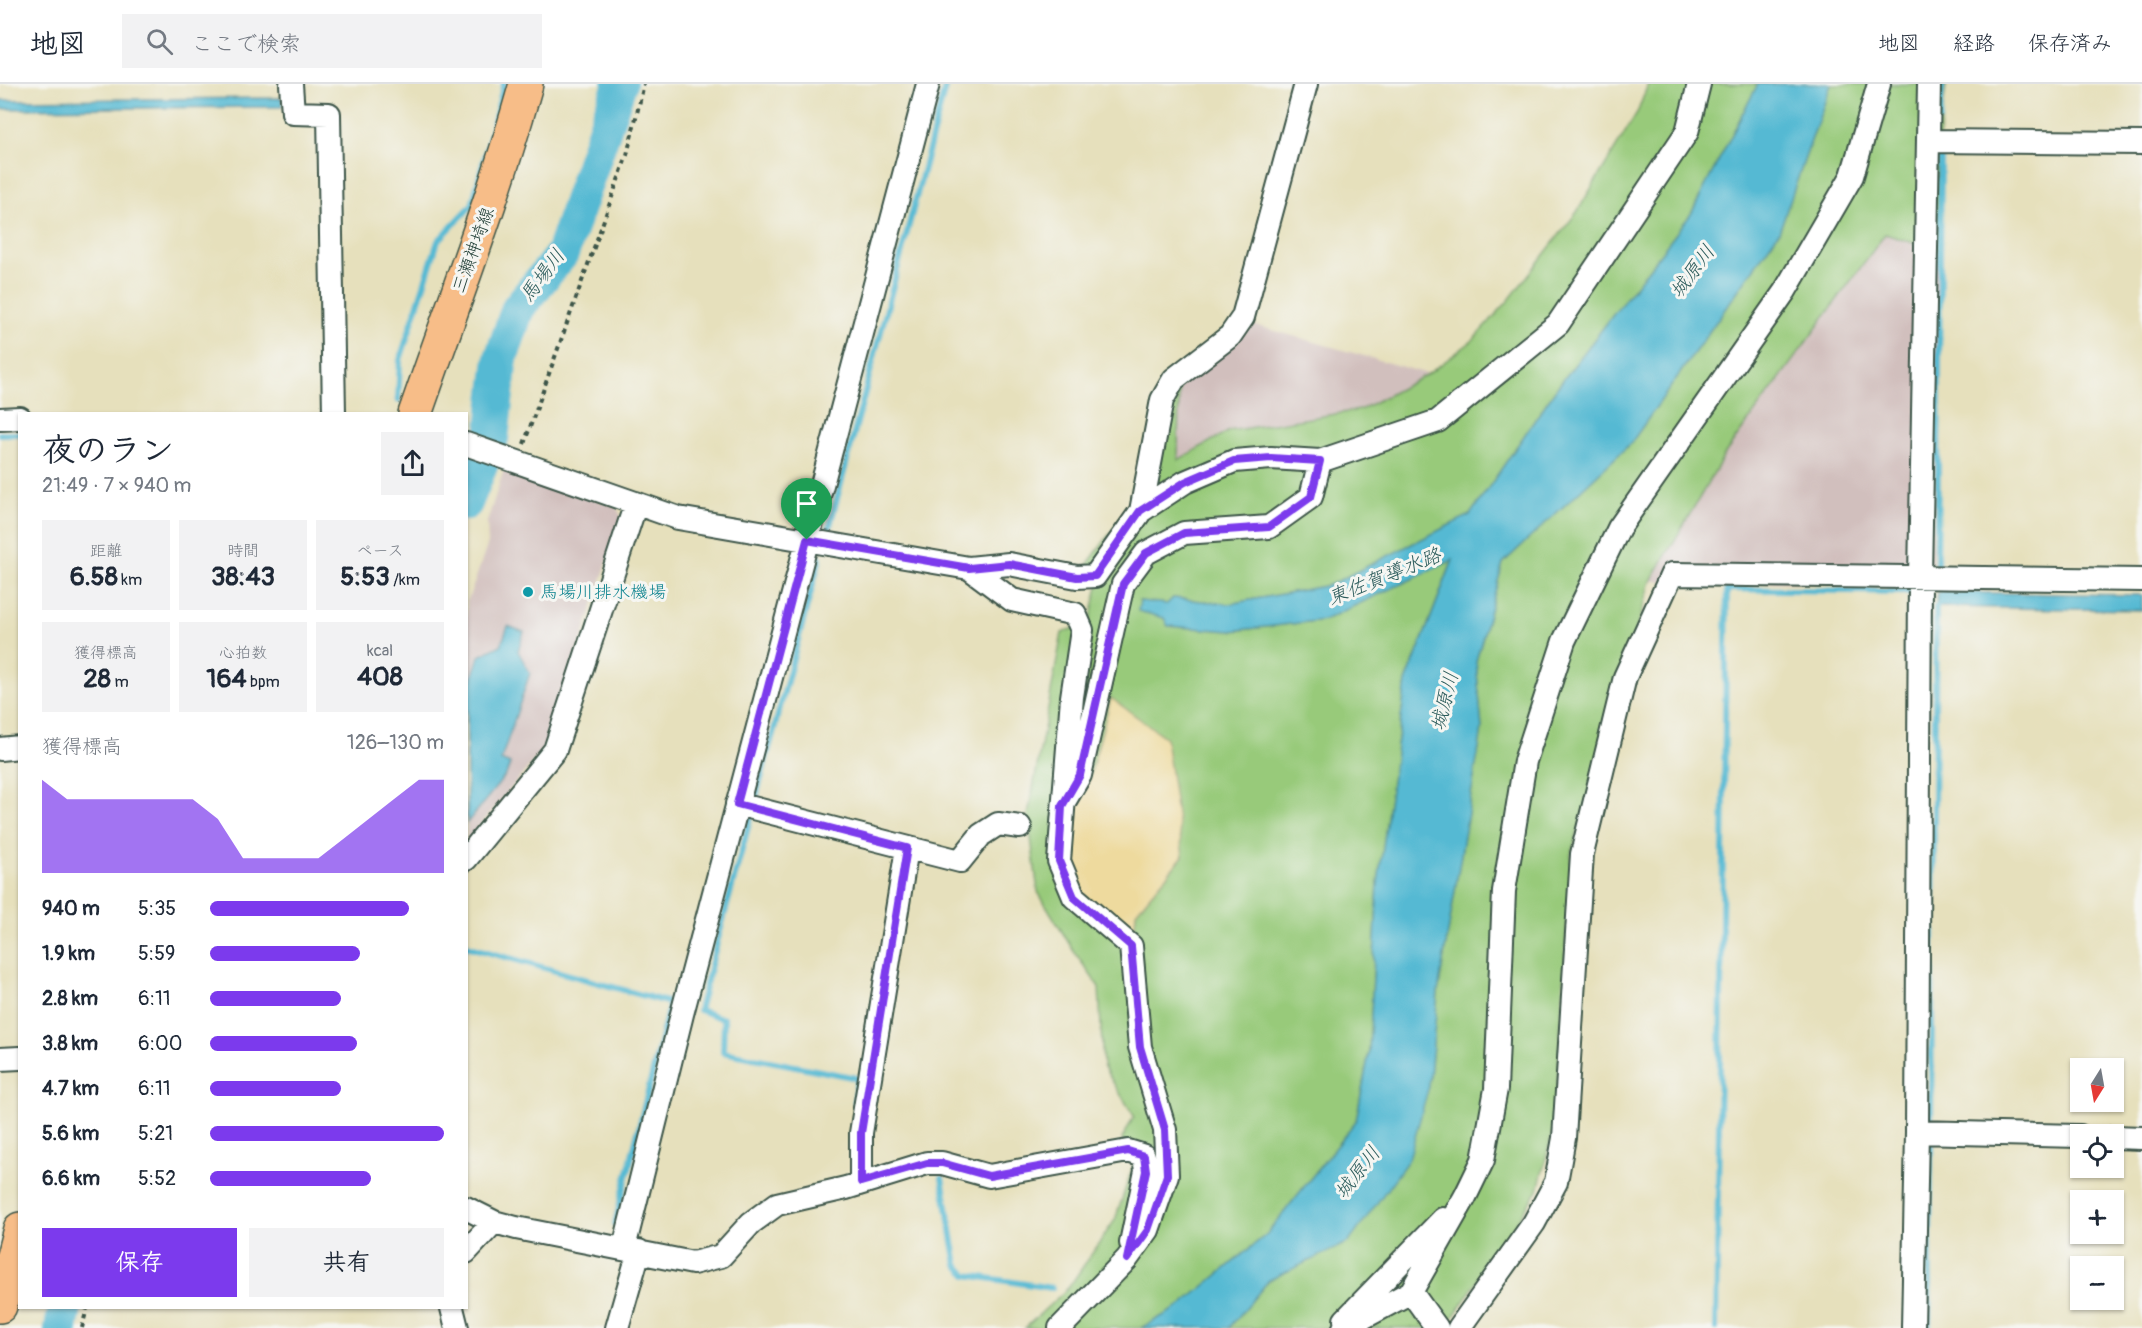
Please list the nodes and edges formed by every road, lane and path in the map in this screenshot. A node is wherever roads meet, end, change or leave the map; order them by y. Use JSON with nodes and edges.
{"nodes":[{"id":1,"x":291,"y":84,"type":"edge"},
{"id":2,"x":526,"y":84,"type":"edge"},
{"id":3,"x":644,"y":84,"type":"edge"},
{"id":4,"x":928,"y":84,"type":"edge"},
{"id":5,"x":1306,"y":84,"type":"edge"},
{"id":6,"x":1699,"y":84,"type":"edge"},
{"id":7,"x":1879,"y":84,"type":"edge"},
{"id":8,"x":1929,"y":84,"type":"edge"},
{"id":9,"x":1929,"y":141,"type":"junction"},
{"id":10,"x":2142,"y":143,"type":"edge"},
{"id":11,"x":334,"y":412,"type":"edge"},
{"id":12,"x":417,"y":412,"type":"edge"},
{"id":13,"x":0,"y":418,"type":"edge"},
{"id":14,"x":18,"y":418,"type":"edge"},
{"id":15,"x":468,"y":445,"type":"edge"},
{"id":16,"x":1320,"y":461,"type":"junction"},
{"id":17,"x":518,"y":462,"type":"junction"},
{"id":18,"x":636,"y":504,"type":"junction"},
{"id":19,"x":1140,"y":511,"type":"junction"},
{"id":20,"x":807,"y":540,"type":"junction"},
{"id":21,"x":969,"y":568,"type":"junction"},
{"id":22,"x":1920,"y":577,"type":"junction"},
{"id":23,"x":2142,"y":580,"type":"edge"},
{"id":24,"x":18,"y":747,"type":"edge"},
{"id":25,"x":0,"y":748,"type":"edge"},
{"id":26,"x":737,"y":804,"type":"junction"},
{"id":27,"x":1062,"y":806,"type":"junction"},
{"id":28,"x":1020,"y":827,"type":"dead end"},
{"id":29,"x":907,"y":848,"type":"junction"},
{"id":30,"x":468,"y":857,"type":"edge"},
{"id":31,"x":18,"y":1058,"type":"edge"},
{"id":32,"x":0,"y":1059,"type":"edge"},
{"id":33,"x":1917,"y":1132,"type":"junction"},
{"id":34,"x":2070,"y":1136,"type":"edge"},
{"id":35,"x":2124,"y":1137,"type":"edge"},
{"id":36,"x":2142,"y":1138,"type":"edge"},
{"id":37,"x":861,"y":1182,"type":"junction"},
{"id":38,"x":1465,"y":1197,"type":"junction"},
{"id":39,"x":468,"y":1209,"type":"edge"},
{"id":40,"x":495,"y":1222,"type":"junction"},
{"id":41,"x":18,"y":1237,"type":"edge"},
{"id":42,"x":468,"y":1249,"type":"edge"},
{"id":43,"x":631,"y":1250,"type":"junction"},
{"id":44,"x":1127,"y":1259,"type":"junction"},
{"id":45,"x":1411,"y":1292,"type":"junction"},
{"id":46,"x":0,"y":1305,"type":"edge"},
{"id":47,"x":87,"y":1309,"type":"edge"},
{"id":48,"x":452,"y":1309,"type":"edge"},
{"id":49,"x":82,"y":1328,"type":"edge"},
{"id":50,"x":457,"y":1328,"type":"edge"},
{"id":51,"x":617,"y":1328,"type":"edge"},
{"id":52,"x":1060,"y":1328,"type":"edge"},
{"id":53,"x":1336,"y":1328,"type":"edge"},
{"id":54,"x":1344,"y":1328,"type":"edge"},
{"id":55,"x":1437,"y":1328,"type":"edge"},
{"id":56,"x":1459,"y":1328,"type":"edge"},
{"id":57,"x":1913,"y":1328,"type":"edge"}],
"edges":[{"from":1,"to":11,"type":"street"},
{"from":2,"to":12,"type":"main road","name":"三瀬神埼線"},
{"from":3,"to":17,"type":"path"},
{"from":4,"to":20,"type":"street"},
{"from":5,"to":19,"type":"street"},
{"from":6,"to":16,"type":"street"},
{"from":7,"to":38,"type":"street"},
{"from":8,"to":9,"type":"street"},
{"from":9,"to":10,"type":"street"},
{"from":9,"to":22,"type":"street"},
{"from":13,"to":14,"type":"street"},
{"from":15,"to":17,"type":"street"},
{"from":16,"to":19,"type":"street"},
{"from":16,"to":27,"type":"street"},
{"from":17,"to":18,"type":"street"},
{"from":18,"to":20,"type":"street"},
{"from":18,"to":30,"type":"street"},
{"from":19,"to":21,"type":"street"},
{"from":20,"to":21,"type":"street"},
{"from":20,"to":26,"type":"street"},
{"from":21,"to":27,"type":"street"},
{"from":22,"to":23,"type":"street"},
{"from":22,"to":33,"type":"street"},
{"from":22,"to":56,"type":"street"},
{"from":24,"to":25,"type":"street"},
{"from":26,"to":29,"type":"street"},
{"from":26,"to":43,"type":"street"},
{"from":27,"to":44,"type":"street"},
{"from":28,"to":29,"type":"street"},
{"from":29,"to":37,"type":"street"},
{"from":31,"to":32,"type":"street"},
{"from":33,"to":34,"type":"street"},
{"from":33,"to":57,"type":"street"},
{"from":35,"to":36,"type":"street"},
{"from":37,"to":43,"type":"street"},
{"from":37,"to":44,"type":"street"},
{"from":38,"to":45,"type":"street"},
{"from":38,"to":53,"type":"street"},
{"from":39,"to":40,"type":"street"},
{"from":40,"to":42,"type":"street"},
{"from":40,"to":43,"type":"street"},
{"from":41,"to":46,"type":"main road"},
{"from":43,"to":51,"type":"street"},
{"from":44,"to":52,"type":"street"},
{"from":45,"to":54,"type":"street"},
{"from":45,"to":55,"type":"street"},
{"from":47,"to":49,"type":"path"},
{"from":48,"to":50,"type":"street"}]}
